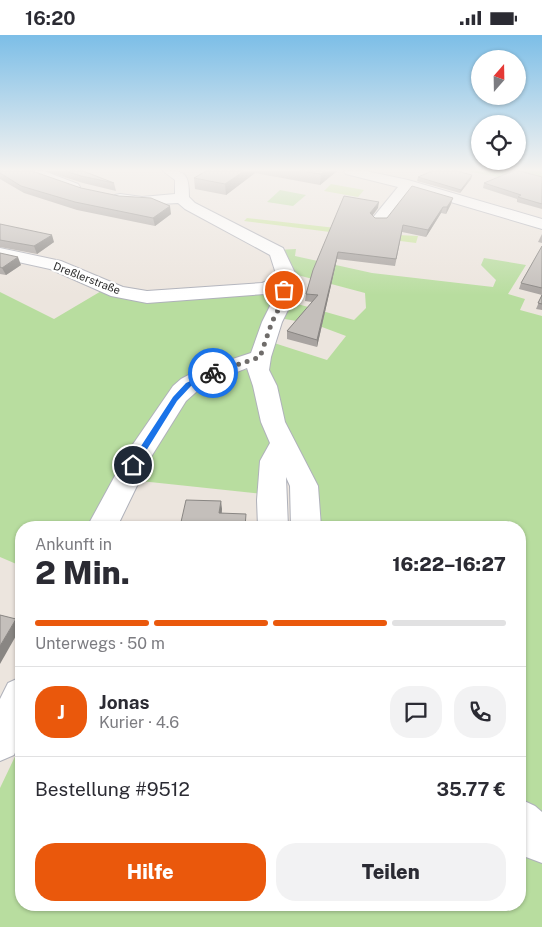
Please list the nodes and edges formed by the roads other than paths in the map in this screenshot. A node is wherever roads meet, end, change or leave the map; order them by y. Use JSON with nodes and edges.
{"nodes":[{"id":1,"x":203,"y":213,"type":"edge"},
{"id":2,"x":385,"y":213,"type":"edge"},
{"id":3,"x":497,"y":213,"type":"edge"},
{"id":4,"x":379,"y":220,"type":"edge"},
{"id":5,"x":542,"y":225,"type":"edge"},
{"id":6,"x":0,"y":253,"type":"edge"},
{"id":7,"x":286,"y":280,"type":"junction"},
{"id":8,"x":260,"y":357,"type":"junction"},
{"id":9,"x":283,"y":444,"type":"junction"},
{"id":10,"x":105,"y":521,"type":"edge"},
{"id":11,"x":273,"y":521,"type":"edge"},
{"id":12,"x":306,"y":521,"type":"edge"},
{"id":13,"x":15,"y":709,"type":"edge"},
{"id":14,"x":0,"y":741,"type":"edge"},
{"id":15,"x":526,"y":826,"type":"edge"},
{"id":16,"x":542,"y":841,"type":"edge"}],
"edges":[{"from":1,"to":7,"type":"street"},
{"from":2,"to":4,"type":"street"},
{"from":3,"to":5,"type":"street"},
{"from":6,"to":7,"type":"street","name":"Dreßlerstraße"},
{"from":7,"to":8,"type":"street"},
{"from":8,"to":9,"type":"street"},
{"from":8,"to":10,"type":"street"},
{"from":9,"to":11,"type":"street"},
{"from":9,"to":12,"type":"street"},
{"from":13,"to":14,"type":"street"},
{"from":15,"to":16,"type":"street"}]}
